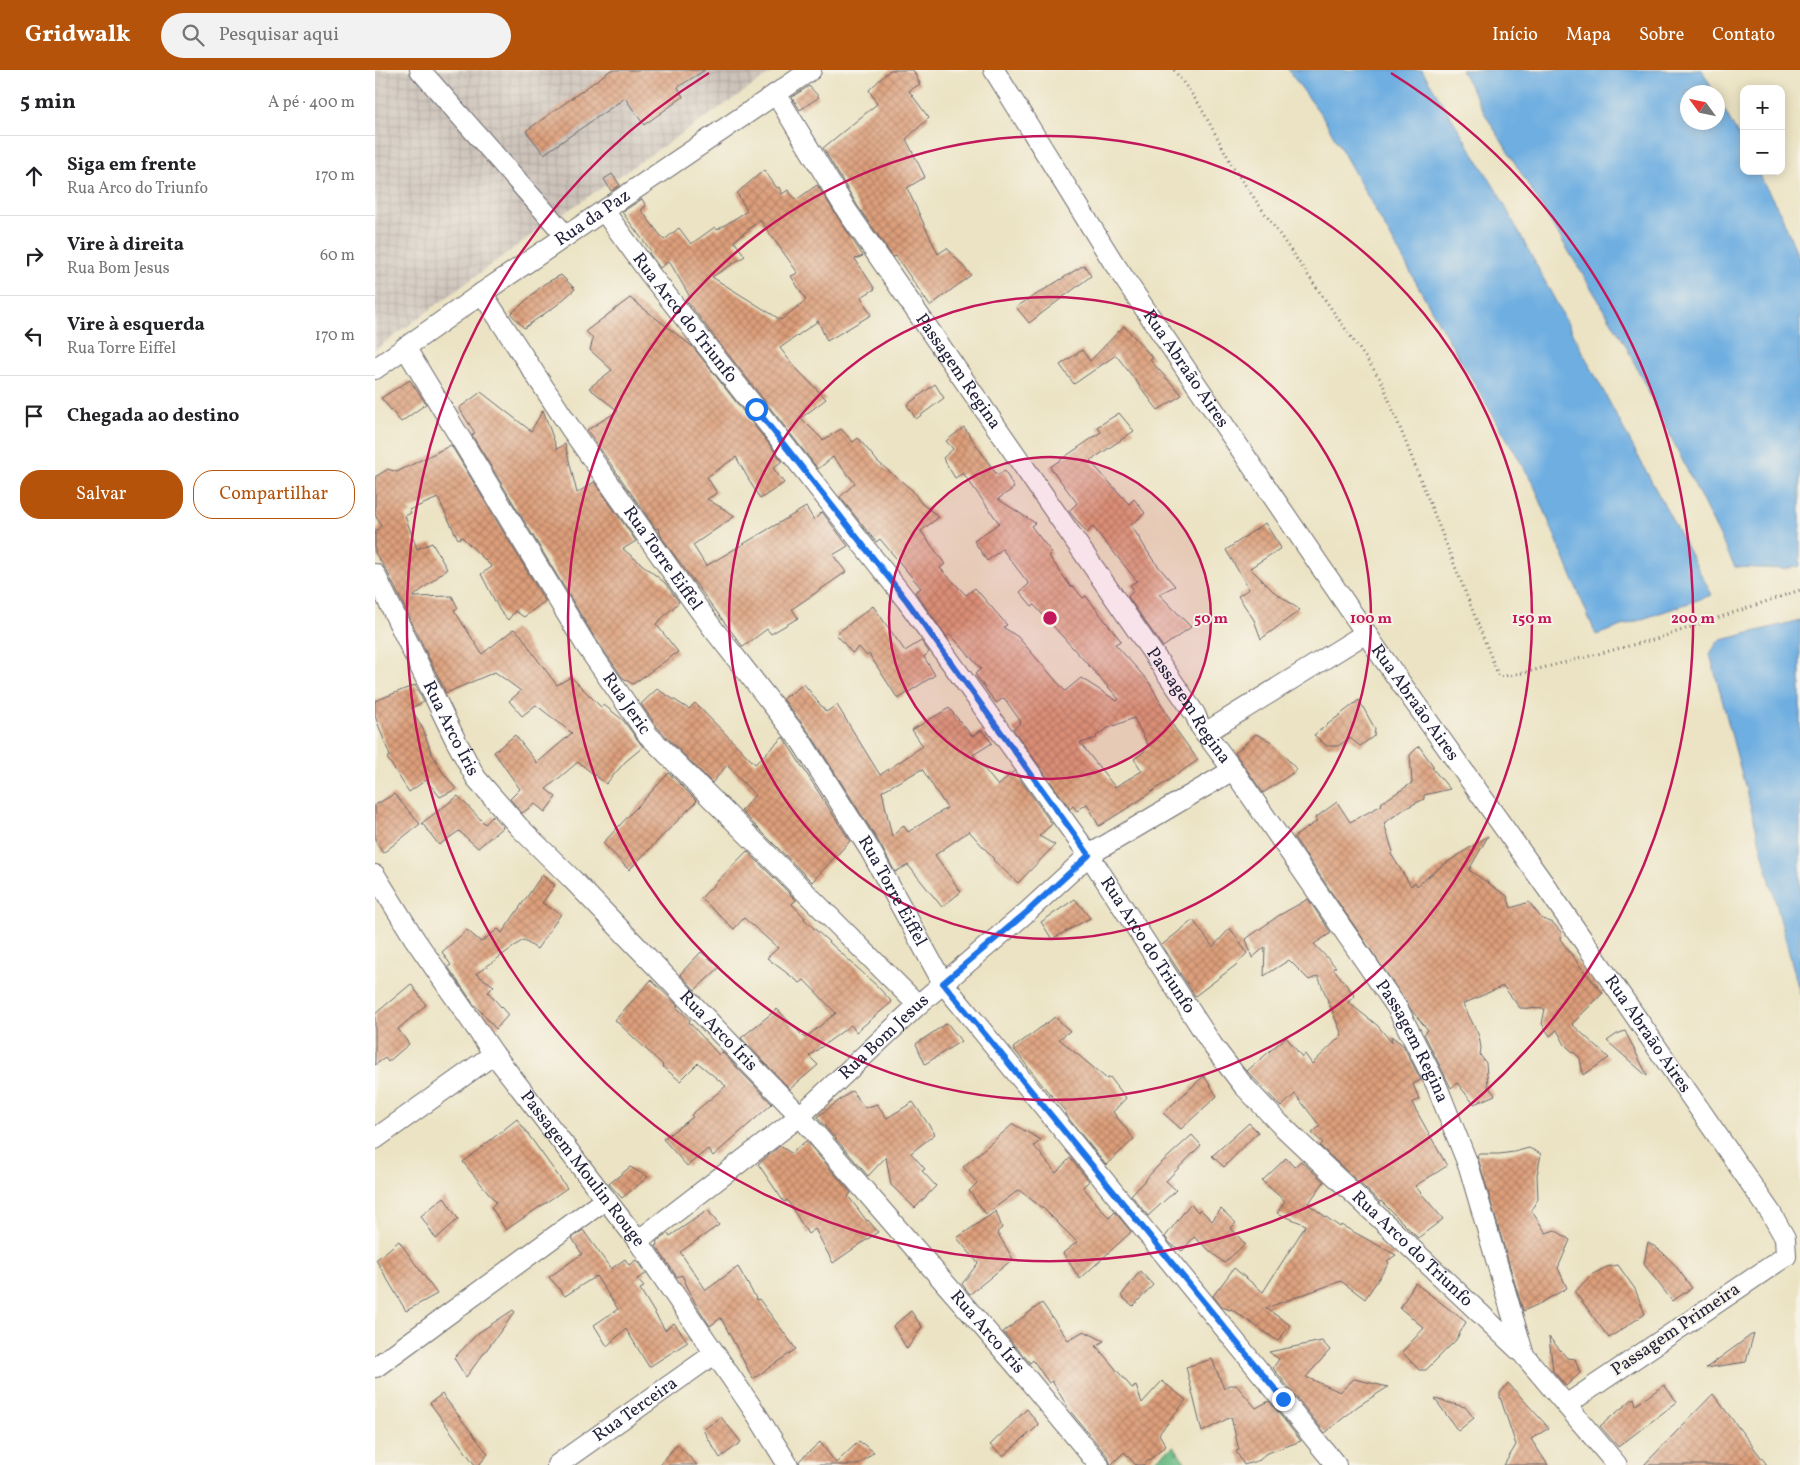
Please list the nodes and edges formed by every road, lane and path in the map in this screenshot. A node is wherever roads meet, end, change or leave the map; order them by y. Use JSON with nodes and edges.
{"nodes":[{"id":1,"x":420,"y":70,"type":"edge"},
{"id":2,"x":811,"y":70,"type":"edge"},
{"id":3,"x":994,"y":70,"type":"edge"},
{"id":4,"x":1174,"y":70,"type":"edge"},
{"id":5,"x":776,"y":94,"type":"junction"},
{"id":6,"x":604,"y":211,"type":"junction"},
{"id":7,"x":566,"y":236,"type":"junction"},
{"id":8,"x":482,"y":293,"type":"junction"},
{"id":9,"x":405,"y":347,"type":"junction"},
{"id":10,"x":375,"y":369,"type":"edge"},
{"id":11,"x":375,"y":574,"type":"edge"},
{"id":12,"x":1800,"y":590,"type":"edge"},
{"id":13,"x":1365,"y":633,"type":"junction"},
{"id":14,"x":1205,"y":733,"type":"junction"},
{"id":15,"x":1233,"y":770,"type":"junction"},
{"id":16,"x":1089,"y":855,"type":"junction"},
{"id":17,"x":375,"y":875,"type":"edge"},
{"id":18,"x":943,"y":983,"type":"junction"},
{"id":19,"x":918,"y":1006,"type":"junction"},
{"id":20,"x":494,"y":1054,"type":"junction"},
{"id":21,"x":800,"y":1116,"type":"junction"},
{"id":22,"x":375,"y":1139,"type":"edge"},
{"id":23,"x":605,"y":1199,"type":"junction"},
{"id":24,"x":638,"y":1241,"type":"junction"},
{"id":25,"x":1786,"y":1256,"type":"joint"},
{"id":26,"x":714,"y":1354,"type":"junction"},
{"id":27,"x":1523,"y":1354,"type":"junction"},
{"id":28,"x":377,"y":1367,"type":"dead end"},
{"id":29,"x":1566,"y":1405,"type":"junction"},
{"id":30,"x":557,"y":1465,"type":"edge"},
{"id":31,"x":788,"y":1465,"type":"edge"},
{"id":32,"x":1099,"y":1465,"type":"edge"},
{"id":33,"x":1336,"y":1465,"type":"edge"},
{"id":34,"x":1617,"y":1465,"type":"edge"}],
"edges":[{"from":1,"to":7,"type":"street"},
{"from":2,"to":5,"type":"street","name":"Rua da Paz"},
{"from":3,"to":13,"type":"street","name":"Rua Abraão Aires"},
{"from":4,"to":12,"type":"path"},
{"from":5,"to":6,"type":"street","name":"Rua da Paz"},
{"from":5,"to":14,"type":"street","name":"Passagem Regina"},
{"from":6,"to":7,"type":"street","name":"Rua da Paz"},
{"from":6,"to":16,"type":"street","name":"Rua Arco do Triunfo"},
{"from":7,"to":8,"type":"street","name":"Rua da Paz"},
{"from":8,"to":9,"type":"street","name":"Rua da Paz"},
{"from":8,"to":18,"type":"street","name":"Rua Torre Eiffel"},
{"from":9,"to":10,"type":"street","name":"Rua da Paz"},
{"from":9,"to":19,"type":"street","name":"Rua Jeric"},
{"from":11,"to":21,"type":"street","name":"Rua Arco Íris"},
{"from":13,"to":14,"type":"street"},
{"from":13,"to":25,"type":"street","name":"Rua Abraão Aires"},
{"from":14,"to":15,"type":"street","name":"Passagem Regina"},
{"from":15,"to":16,"type":"street","name":"Rua Bom Jesus"},
{"from":15,"to":27,"type":"street","name":"Passagem Regina"},
{"from":16,"to":18,"type":"street","name":"Rua Bom Jesus"},
{"from":16,"to":27,"type":"street","name":"Rua Arco do Triunfo"},
{"from":17,"to":20,"type":"street","name":"Passagem Moulin Rouge"},
{"from":18,"to":19,"type":"street","name":"Rua Bom Jesus"},
{"from":18,"to":33,"type":"street","name":"Rua Torre Eiffel"},
{"from":19,"to":21,"type":"street","name":"Rua Bom Jesus"},
{"from":20,"to":22,"type":"street"},
{"from":20,"to":23,"type":"street","name":"Passagem Moulin Rouge"},
{"from":21,"to":24,"type":"street","name":"Rua Bom Jesus"},
{"from":21,"to":32,"type":"street","name":"Rua Arco Íris"},
{"from":23,"to":24,"type":"street","name":"Passagem Moulin Rouge"},
{"from":23,"to":28,"type":"street"},
{"from":24,"to":26,"type":"street","name":"Passagem Moulin Rouge"},
{"from":25,"to":29,"type":"street","name":"Passagem Primeira"},
{"from":26,"to":30,"type":"street","name":"Rua Terceira"},
{"from":26,"to":31,"type":"street","name":"Passagem Moulin Rouge"},
{"from":27,"to":29,"type":"street","name":"Rua Arco do Triunfo"},
{"from":29,"to":34,"type":"street","name":"Rua Arco do Triunfo"}]}
